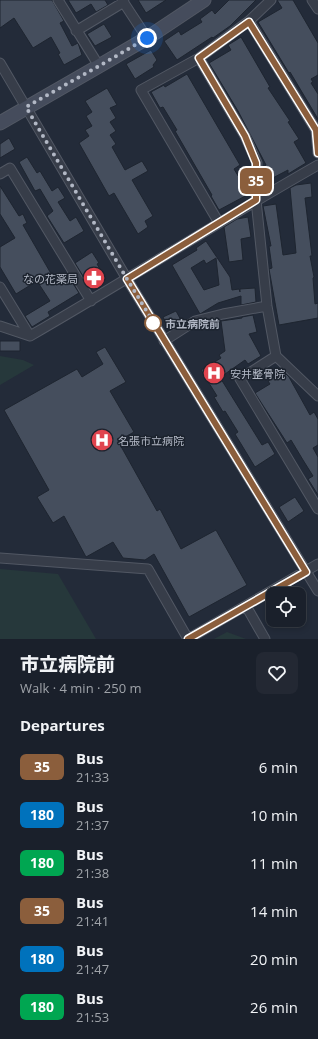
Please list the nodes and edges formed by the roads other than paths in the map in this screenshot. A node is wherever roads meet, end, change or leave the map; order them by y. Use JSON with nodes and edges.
{"nodes":[{"id":1,"x":58,"y":0,"type":"edge"},
{"id":2,"x":204,"y":0,"type":"edge"},
{"id":3,"x":271,"y":0,"type":"edge"},
{"id":4,"x":312,"y":0,"type":"edge"},
{"id":5,"x":123,"y":1,"type":"edge"},
{"id":6,"x":318,"y":9,"type":"edge"},
{"id":7,"x":249,"y":22,"type":"junction"},
{"id":8,"x":76,"y":31,"type":"junction"},
{"id":9,"x":147,"y":38,"type":"junction"},
{"id":10,"x":199,"y":58,"type":"junction"},
{"id":11,"x":99,"y":66,"type":"junction"},
{"id":12,"x":1,"y":68,"type":"edge"},
{"id":13,"x":26,"y":107,"type":"junction"},
{"id":14,"x":0,"y":123,"type":"edge"},
{"id":15,"x":318,"y":153,"type":"edge"},
{"id":16,"x":318,"y":165,"type":"edge"},
{"id":17,"x":0,"y":174,"type":"edge"},
{"id":18,"x":256,"y":200,"type":"junction"},
{"id":19,"x":219,"y":223,"type":"junction"},
{"id":20,"x":127,"y":279,"type":"junction"},
{"id":21,"x":0,"y":287,"type":"edge"},
{"id":22,"x":91,"y":301,"type":"junction"},
{"id":23,"x":267,"y":306,"type":"junction"},
{"id":24,"x":0,"y":326,"type":"edge"},
{"id":25,"x":30,"y":336,"type":"junction"},
{"id":26,"x":164,"y":341,"type":"junction"},
{"id":27,"x":276,"y":356,"type":"junction"},
{"id":28,"x":318,"y":396,"type":"edge"},
{"id":29,"x":318,"y":509,"type":"edge"},
{"id":30,"x":0,"y":558,"type":"edge"},
{"id":31,"x":318,"y":564,"type":"edge"},
{"id":32,"x":306,"y":572,"type":"junction"},
{"id":33,"x":318,"y":591,"type":"edge"},
{"id":34,"x":246,"y":606,"type":"junction"},
{"id":35,"x":188,"y":639,"type":"edge"},
{"id":36,"x":265,"y":639,"type":"edge"}],
"edges":[{"from":1,"to":8,"type":"street"},
{"from":2,"to":9,"type":"street"},
{"from":3,"to":7,"type":"street"},
{"from":4,"to":6,"type":"street"},
{"from":5,"to":8,"type":"street"},
{"from":5,"to":9,"type":"street"},
{"from":7,"to":10,"type":"street"},
{"from":7,"to":15,"type":"street"},
{"from":8,"to":11,"type":"street"},
{"from":9,"to":11,"type":"street"},
{"from":10,"to":18,"type":"street"},
{"from":10,"to":19,"type":"street"},
{"from":11,"to":13,"type":"street"},
{"from":12,"to":13,"type":"street"},
{"from":13,"to":14,"type":"street"},
{"from":13,"to":20,"type":"street"},
{"from":16,"to":18,"type":"street"},
{"from":17,"to":22,"type":"street"},
{"from":18,"to":19,"type":"street"},
{"from":18,"to":23,"type":"street"},
{"from":19,"to":20,"type":"street"},
{"from":20,"to":22,"type":"street"},
{"from":20,"to":26,"type":"street"},
{"from":21,"to":25,"type":"street"},
{"from":22,"to":25,"type":"street"},
{"from":23,"to":26,"type":"street"},
{"from":23,"to":27,"type":"street"},
{"from":24,"to":25,"type":"street"},
{"from":26,"to":32,"type":"street"},
{"from":27,"to":28,"type":"street"},
{"from":27,"to":29,"type":"street"},
{"from":30,"to":35,"type":"street"},
{"from":31,"to":32,"type":"street"},
{"from":32,"to":33,"type":"street"},
{"from":32,"to":34,"type":"street"},
{"from":34,"to":35,"type":"street"},
{"from":34,"to":36,"type":"street"}]}
